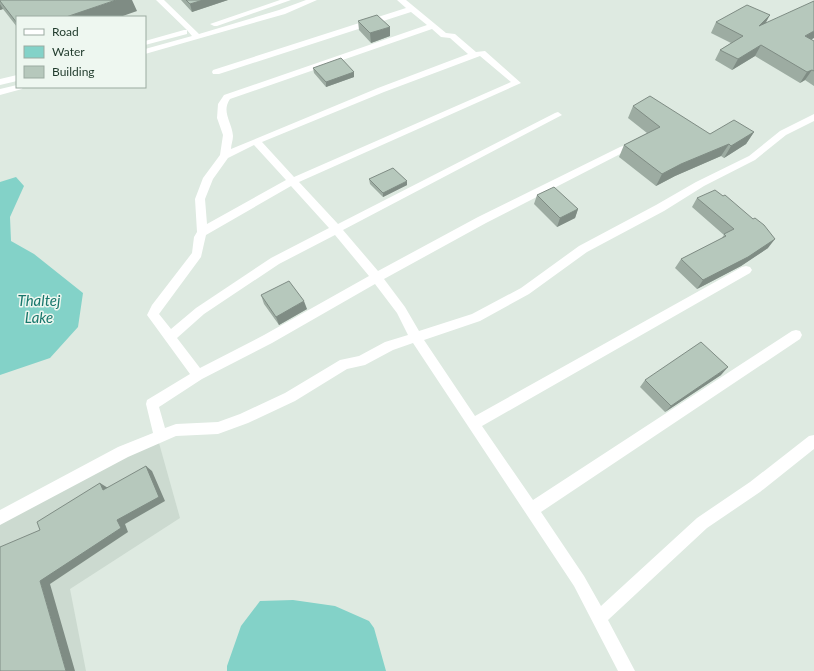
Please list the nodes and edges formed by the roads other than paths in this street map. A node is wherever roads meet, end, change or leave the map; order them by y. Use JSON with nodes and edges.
{"nodes":[{"id":1,"x":160,"y":0,"type":"edge"},
{"id":2,"x":259,"y":0,"type":"edge"},
{"id":3,"x":287,"y":0,"type":"edge"},
{"id":4,"x":313,"y":0,"type":"edge"},
{"id":5,"x":400,"y":0,"type":"edge"},
{"id":6,"x":267,"y":6,"type":"junction"},
{"id":7,"x":411,"y":9,"type":"junction"},
{"id":8,"x":433,"y":26,"type":"junction"},
{"id":9,"x":192,"y":30,"type":"junction"},
{"id":10,"x":198,"y":37,"type":"junction"},
{"id":11,"x":146,"y":43,"type":"edge"},
{"id":12,"x":146,"y":52,"type":"edge"},
{"id":13,"x":474,"y":55,"type":"junction"},
{"id":14,"x":216,"y":72,"type":"dead end"},
{"id":15,"x":16,"y":78,"type":"edge"},
{"id":16,"x":0,"y":82,"type":"edge"},
{"id":17,"x":16,"y":88,"type":"edge"},
{"id":18,"x":0,"y":92,"type":"edge"},
{"id":19,"x":558,"y":115,"type":"dead end"},
{"id":20,"x":814,"y":117,"type":"edge"},
{"id":21,"x":256,"y":141,"type":"junction"},
{"id":22,"x":623,"y":149,"type":"dead end"},
{"id":23,"x":224,"y":156,"type":"junction"},
{"id":24,"x":293,"y":181,"type":"junction"},
{"id":25,"x":336,"y":230,"type":"junction"},
{"id":26,"x":202,"y":232,"type":"junction"},
{"id":27,"x":746,"y":270,"type":"edge"},
{"id":28,"x":377,"y":278,"type":"junction"},
{"id":29,"x":796,"y":335,"type":"dead end"},
{"id":30,"x":170,"y":337,"type":"junction"},
{"id":31,"x":416,"y":337,"type":"junction"},
{"id":32,"x":198,"y":376,"type":"junction"},
{"id":33,"x":473,"y":424,"type":"junction"},
{"id":34,"x":161,"y":437,"type":"junction"},
{"id":35,"x":814,"y":441,"type":"edge"},
{"id":36,"x":532,"y":510,"type":"junction"},
{"id":37,"x":0,"y":518,"type":"edge"},
{"id":38,"x":599,"y":618,"type":"junction"},
{"id":39,"x":627,"y":671,"type":"edge"}],
"edges":[{"from":1,"to":9,"type":"street"},
{"from":2,"to":6,"type":"street"},
{"from":3,"to":6,"type":"street"},
{"from":4,"to":10,"type":"street"},
{"from":5,"to":7,"type":"street"},
{"from":6,"to":9,"type":"street"},
{"from":7,"to":8,"type":"street"},
{"from":7,"to":14,"type":"street"},
{"from":8,"to":13,"type":"street"},
{"from":8,"to":23,"type":"street"},
{"from":9,"to":10,"type":"street"},
{"from":9,"to":11,"type":"street"},
{"from":10,"to":12,"type":"street"},
{"from":13,"to":21,"type":"street"},
{"from":13,"to":24,"type":"street"},
{"from":15,"to":16,"type":"street"},
{"from":17,"to":18,"type":"street"},
{"from":19,"to":25,"type":"street"},
{"from":20,"to":31,"type":"street"},
{"from":21,"to":23,"type":"street"},
{"from":21,"to":24,"type":"street"},
{"from":22,"to":28,"type":"street"},
{"from":23,"to":26,"type":"street"},
{"from":24,"to":25,"type":"street"},
{"from":24,"to":26,"type":"street"},
{"from":25,"to":28,"type":"street"},
{"from":25,"to":30,"type":"street"},
{"from":26,"to":30,"type":"street"},
{"from":27,"to":33,"type":"street"},
{"from":28,"to":31,"type":"street"},
{"from":28,"to":32,"type":"street"},
{"from":29,"to":36,"type":"street"},
{"from":30,"to":32,"type":"street"},
{"from":31,"to":33,"type":"street"},
{"from":31,"to":34,"type":"street"},
{"from":32,"to":34,"type":"street"},
{"from":33,"to":36,"type":"street"},
{"from":34,"to":37,"type":"street"},
{"from":35,"to":38,"type":"street"},
{"from":36,"to":38,"type":"street"},
{"from":38,"to":39,"type":"street"}]}
